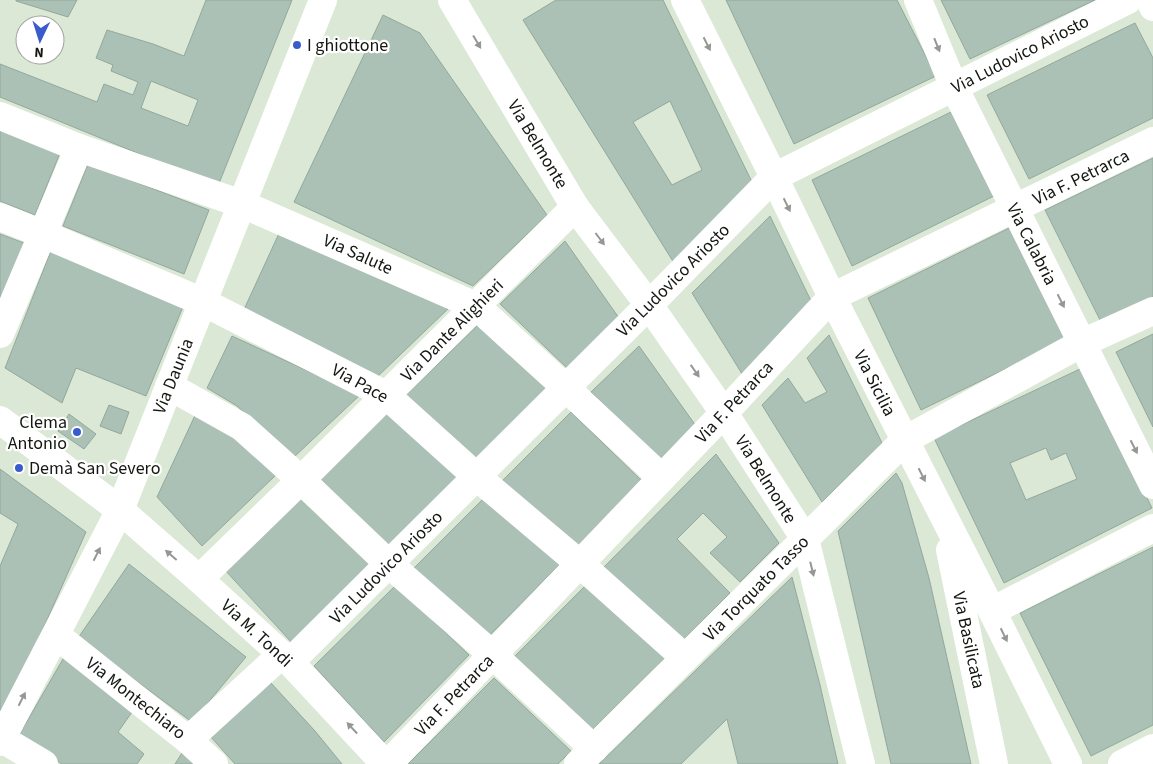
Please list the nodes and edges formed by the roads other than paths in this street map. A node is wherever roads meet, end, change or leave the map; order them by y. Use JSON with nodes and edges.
{"nodes":[{"id":1,"x":323,"y":0,"type":"edge"},
{"id":2,"x":452,"y":0,"type":"edge"},
{"id":3,"x":685,"y":0,"type":"edge"},
{"id":4,"x":918,"y":0,"type":"edge"},
{"id":5,"x":1128,"y":0,"type":"edge"},
{"id":6,"x":1150,"y":0,"type":"edge"},
{"id":7,"x":1153,"y":6,"type":"edge"},
{"id":8,"x":954,"y":87,"type":"junction"},
{"id":9,"x":0,"y":116,"type":"edge"},
{"id":10,"x":1153,"y":141,"type":"edge"},
{"id":11,"x":79,"y":148,"type":"junction"},
{"id":12,"x":774,"y":177,"type":"junction"},
{"id":13,"x":242,"y":204,"type":"junction"},
{"id":14,"x":575,"y":207,"type":"junction"},
{"id":15,"x":1015,"y":209,"type":"junction"},
{"id":16,"x":0,"y":217,"type":"edge"},
{"id":17,"x":43,"y":234,"type":"junction"},
{"id":18,"x":832,"y":297,"type":"junction"},
{"id":19,"x":203,"y":302,"type":"junction"},
{"id":20,"x":649,"y":305,"type":"junction"},
{"id":21,"x":476,"y":306,"type":"junction"},
{"id":22,"x":1153,"y":311,"type":"edge"},
{"id":23,"x":0,"y":334,"type":"edge"},
{"id":24,"x":1082,"y":343,"type":"junction"},
{"id":25,"x":169,"y":386,"type":"junction"},
{"id":26,"x":566,"y":388,"type":"junction"},
{"id":27,"x":386,"y":395,"type":"junction"},
{"id":28,"x":724,"y":413,"type":"junction"},
{"id":29,"x":0,"y":420,"type":"edge"},
{"id":30,"x":904,"y":440,"type":"junction"},
{"id":31,"x":477,"y":477,"type":"junction"},
{"id":32,"x":662,"y":478,"type":"junction"},
{"id":33,"x":301,"y":480,"type":"junction"},
{"id":34,"x":1153,"y":485,"type":"edge"},
{"id":35,"x":120,"y":510,"type":"junction"},
{"id":36,"x":943,"y":516,"type":"junction"},
{"id":37,"x":1153,"y":528,"type":"edge"},
{"id":38,"x":805,"y":540,"type":"junction"},
{"id":39,"x":389,"y":564,"type":"junction"},
{"id":40,"x":580,"y":564,"type":"junction"},
{"id":41,"x":199,"y":579,"type":"junction"},
{"id":42,"x":992,"y":611,"type":"junction"},
{"id":43,"x":56,"y":635,"type":"junction"},
{"id":44,"x":493,"y":655,"type":"junction"},
{"id":45,"x":286,"y":658,"type":"junction"},
{"id":46,"x":685,"y":658,"type":"junction"},
{"id":47,"x":1,"y":740,"type":"edge"},
{"id":48,"x":188,"y":740,"type":"junction"},
{"id":49,"x":1153,"y":748,"type":"edge"},
{"id":50,"x":586,"y":756,"type":"edge"},
{"id":51,"x":44,"y":764,"type":"edge"},
{"id":52,"x":214,"y":764,"type":"edge"},
{"id":53,"x":386,"y":764,"type":"edge"},
{"id":54,"x":861,"y":764,"type":"edge"},
{"id":55,"x":994,"y":764,"type":"edge"},
{"id":56,"x":1068,"y":764,"type":"edge"},
{"id":57,"x":1122,"y":764,"type":"edge"}],
"edges":[{"from":1,"to":13,"type":"street","name":"Via Daunia"},
{"from":2,"to":14,"type":"street","name":"Via Belmonte","one_way":true},
{"from":3,"to":12,"type":"street","name":"Via Sicilia","one_way":true},
{"from":4,"to":8,"type":"street","name":"Via Calabria","one_way":true},
{"from":5,"to":8,"type":"street","name":"Via Ludovico Ariosto"},
{"from":6,"to":7,"type":"street"},
{"from":8,"to":12,"type":"street","name":"Via Ludovico Ariosto"},
{"from":8,"to":15,"type":"street","name":"Via Calabria"},
{"from":9,"to":11,"type":"street","name":"Via Salute"},
{"from":10,"to":15,"type":"street","name":"Via F. Petrarca"},
{"from":11,"to":13,"type":"street","name":"Via Salute"},
{"from":11,"to":17,"type":"street"},
{"from":12,"to":18,"type":"street","name":"Via Sicilia","one_way":true},
{"from":12,"to":20,"type":"street","name":"Via Ludovico Ariosto"},
{"from":13,"to":19,"type":"street","name":"Via Daunia"},
{"from":13,"to":21,"type":"street","name":"Via Salute"},
{"from":14,"to":20,"type":"street","name":"Via Belmonte","one_way":true},
{"from":14,"to":21,"type":"street","name":"Via Dante Alighieri"},
{"from":15,"to":18,"type":"street","name":"Via F. Petrarca"},
{"from":15,"to":24,"type":"street","name":"Via Calabria","one_way":true},
{"from":16,"to":17,"type":"street","name":"Via Pace"},
{"from":17,"to":19,"type":"street","name":"Via Pace"},
{"from":17,"to":23,"type":"street"},
{"from":18,"to":28,"type":"street","name":"Via F. Petrarca"},
{"from":18,"to":30,"type":"street","name":"Via Sicilia"},
{"from":19,"to":25,"type":"street","name":"Via Daunia"},
{"from":19,"to":27,"type":"street","name":"Via Pace"},
{"from":20,"to":26,"type":"street","name":"Via Ludovico Ariosto"},
{"from":20,"to":28,"type":"street","name":"Via Belmonte","one_way":true},
{"from":21,"to":26,"type":"street","name":"Via Salute"},
{"from":21,"to":27,"type":"street","name":"Via Dante Alighieri"},
{"from":22,"to":24,"type":"street","name":"Via Torquato Tasso"},
{"from":24,"to":30,"type":"street","name":"Via Torquato Tasso"},
{"from":24,"to":34,"type":"street","name":"Via Calabria","one_way":true},
{"from":25,"to":33,"type":"street"},
{"from":25,"to":35,"type":"street","name":"Via Daunia"},
{"from":26,"to":31,"type":"street","name":"Via Ludovico Ariosto"},
{"from":26,"to":32,"type":"street","name":"Via Salute"},
{"from":27,"to":31,"type":"street","name":"Via Pace"},
{"from":27,"to":33,"type":"street","name":"Via Dante Alighieri"},
{"from":28,"to":32,"type":"street","name":"Via F. Petrarca"},
{"from":28,"to":38,"type":"street","name":"Via Belmonte"},
{"from":29,"to":35,"type":"street","name":"Via M. Tondi"},
{"from":30,"to":36,"type":"street","name":"Via Sicilia","one_way":true},
{"from":30,"to":38,"type":"street","name":"Via Torquato Tasso"},
{"from":31,"to":39,"type":"street","name":"Via Ludovico Ariosto"},
{"from":31,"to":40,"type":"street","name":"Via Pace"},
{"from":32,"to":40,"type":"street","name":"Via F. Petrarca"},
{"from":33,"to":39,"type":"street"},
{"from":33,"to":41,"type":"street","name":"Via Dante Alighieri"},
{"from":41,"to":35,"type":"street","name":"Via M. Tondi","one_way":true},
{"from":43,"to":35,"type":"street","name":"Via Daunia","one_way":true},
{"from":36,"to":42,"type":"street","name":"Via Sicilia"},
{"from":36,"to":55,"type":"street","name":"Via Basilicata"},
{"from":37,"to":42,"type":"street"},
{"from":38,"to":46,"type":"street","name":"Via Torquato Tasso"},
{"from":38,"to":54,"type":"street","name":"Via Belmonte","one_way":true},
{"from":39,"to":44,"type":"street"},
{"from":39,"to":45,"type":"street","name":"Via Ludovico Ariosto"},
{"from":40,"to":44,"type":"street","name":"Via F. Petrarca"},
{"from":40,"to":46,"type":"street","name":"Via Pace"},
{"from":41,"to":45,"type":"street","name":"Via M. Tondi"},
{"from":42,"to":56,"type":"street","name":"Via Sicilia","one_way":true},
{"from":47,"to":43,"type":"street","name":"Via Daunia","one_way":true},
{"from":43,"to":48,"type":"street","name":"Via Montechiaro"},
{"from":44,"to":50,"type":"street"},
{"from":44,"to":53,"type":"street","name":"Via F. Petrarca"},
{"from":45,"to":48,"type":"street","name":"Via Ludovico Ariosto"},
{"from":53,"to":45,"type":"street","name":"Via M. Tondi","one_way":true},
{"from":46,"to":50,"type":"street","name":"Via Torquato Tasso"},
{"from":47,"to":51,"type":"street"},
{"from":48,"to":52,"type":"street","name":"Via Montechiaro"},
{"from":49,"to":57,"type":"street"}]}
